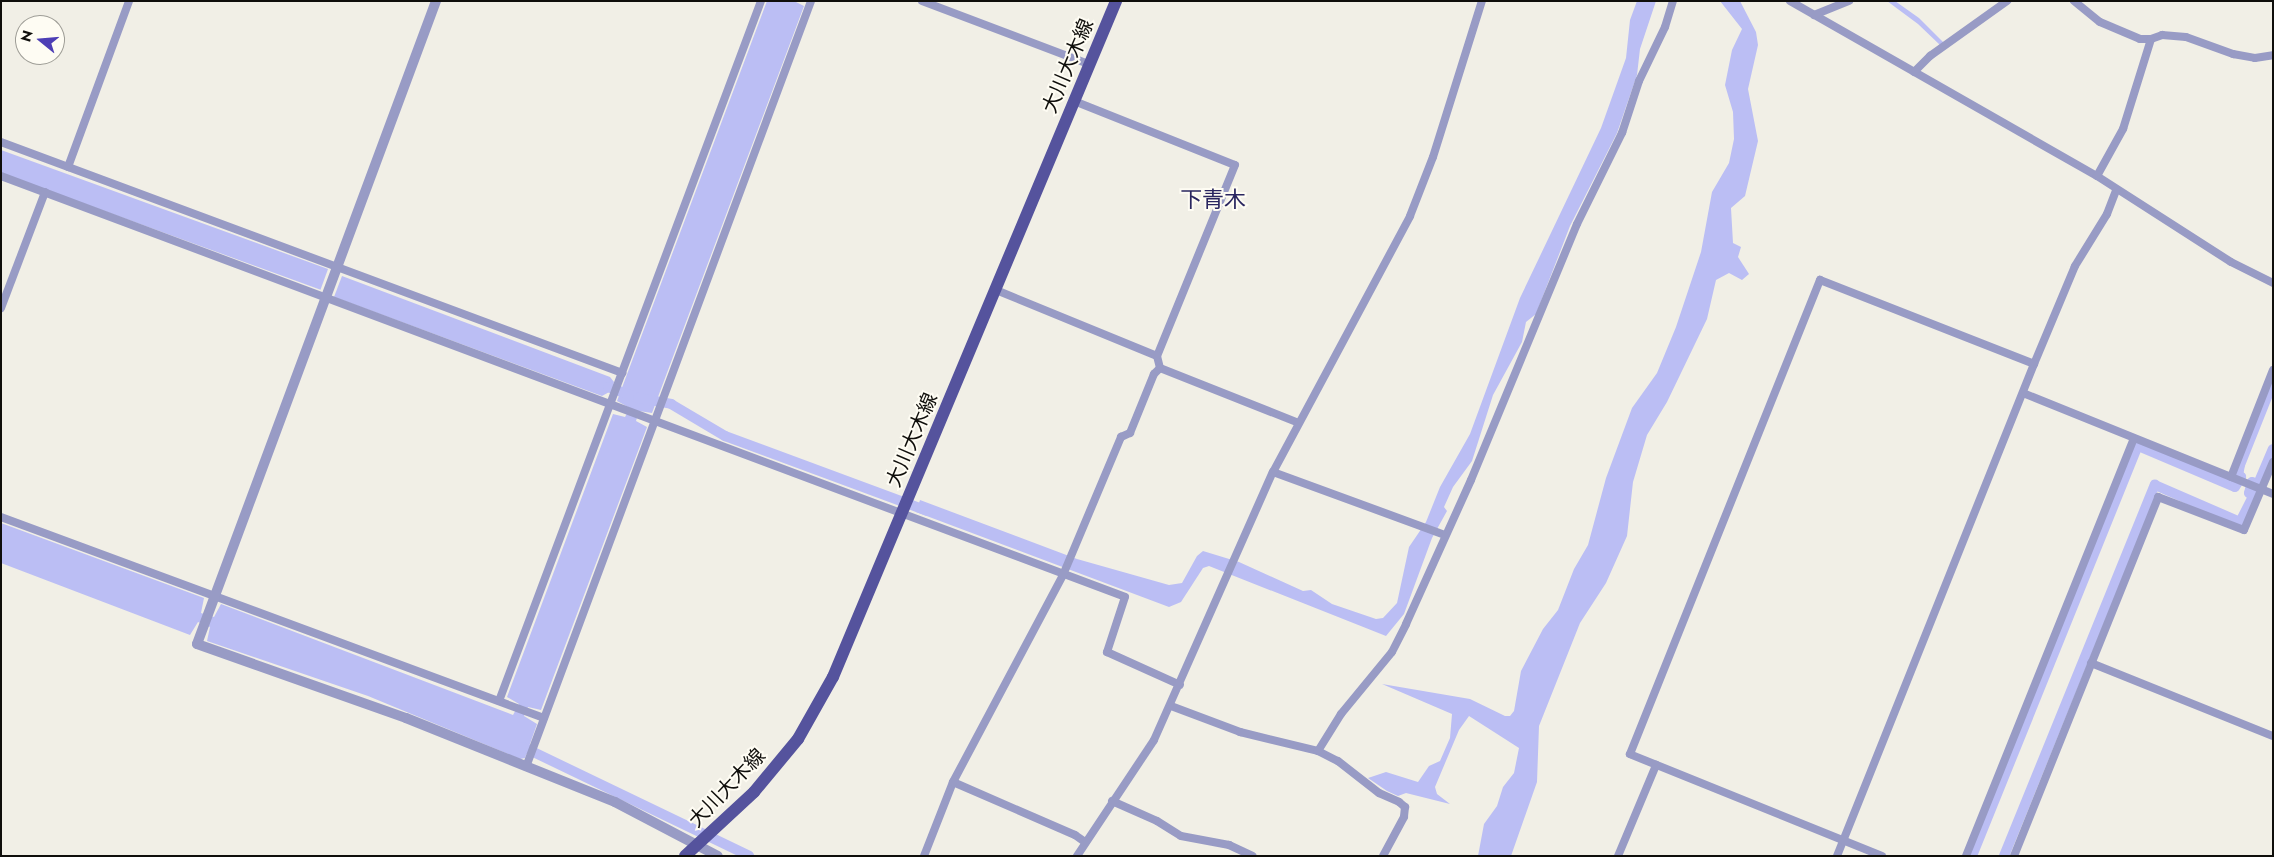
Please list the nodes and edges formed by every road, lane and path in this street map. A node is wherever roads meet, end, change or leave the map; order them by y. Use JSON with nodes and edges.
{"nodes":[{"id":1,"x":129,"y":1,"type":"edge"},
{"id":2,"x":436,"y":1,"type":"edge"},
{"id":3,"x":761,"y":1,"type":"edge"},
{"id":4,"x":811,"y":1,"type":"edge"},
{"id":5,"x":922,"y":1,"type":"edge"},
{"id":6,"x":1116,"y":1,"type":"edge"},
{"id":7,"x":1482,"y":1,"type":"edge"},
{"id":8,"x":1673,"y":1,"type":"edge"},
{"id":9,"x":1790,"y":1,"type":"edge"},
{"id":10,"x":1849,"y":1,"type":"edge"},
{"id":11,"x":2007,"y":1,"type":"edge"},
{"id":12,"x":2074,"y":1,"type":"edge"},
{"id":13,"x":1814,"y":15,"type":"junction"},
{"id":14,"x":2151,"y":39,"type":"junction"},
{"id":15,"x":2273,"y":55,"type":"edge"},
{"id":16,"x":1089,"y":64,"type":"junction"},
{"id":17,"x":1914,"y":72,"type":"junction"},
{"id":18,"x":1074,"y":101,"type":"junction"},
{"id":19,"x":1,"y":142,"type":"edge"},
{"id":20,"x":68,"y":167,"type":"junction"},
{"id":21,"x":1,"y":176,"type":"edge"},
{"id":22,"x":2097,"y":176,"type":"junction"},
{"id":23,"x":2116,"y":190,"type":"junction"},
{"id":24,"x":45,"y":192,"type":"junction"},
{"id":25,"x":337,"y":266,"type":"junction"},
{"id":26,"x":2273,"y":283,"type":"edge"},
{"id":27,"x":996,"y":290,"type":"junction"},
{"id":28,"x":325,"y":298,"type":"junction"},
{"id":29,"x":1,"y":308,"type":"edge"},
{"id":30,"x":1158,"y":356,"type":"junction"},
{"id":31,"x":2034,"y":364,"type":"junction"},
{"id":32,"x":1160,"y":368,"type":"junction"},
{"id":33,"x":2273,"y":370,"type":"edge"},
{"id":34,"x":620,"y":377,"type":"junction"},
{"id":35,"x":2024,"y":393,"type":"junction"},
{"id":36,"x":612,"y":406,"type":"junction"},
{"id":37,"x":653,"y":420,"type":"junction"},
{"id":38,"x":1299,"y":423,"type":"junction"},
{"id":39,"x":2134,"y":438,"type":"junction"},
{"id":40,"x":2273,"y":462,"type":"edge"},
{"id":41,"x":1273,"y":472,"type":"junction"},
{"id":42,"x":2234,"y":478,"type":"junction"},
{"id":43,"x":2260,"y":493,"type":"junction"},
{"id":44,"x":2273,"y":494,"type":"edge"},
{"id":45,"x":901,"y":515,"type":"junction"},
{"id":46,"x":1,"y":517,"type":"edge"},
{"id":47,"x":1443,"y":534,"type":"junction"},
{"id":48,"x":1064,"y":574,"type":"junction"},
{"id":49,"x":213,"y":600,"type":"junction"},
{"id":50,"x":2091,"y":663,"type":"junction"},
{"id":51,"x":1180,"y":685,"type":"junction"},
{"id":52,"x":502,"y":702,"type":"junction"},
{"id":53,"x":1172,"y":706,"type":"junction"},
{"id":54,"x":542,"y":717,"type":"junction"},
{"id":55,"x":2273,"y":736,"type":"edge"},
{"id":56,"x":1318,"y":751,"type":"junction"},
{"id":57,"x":527,"y":765,"type":"junction"},
{"id":58,"x":1656,"y":765,"type":"junction"},
{"id":59,"x":953,"y":782,"type":"junction"},
{"id":60,"x":1112,"y":801,"type":"junction"},
{"id":61,"x":1843,"y":840,"type":"junction"},
{"id":62,"x":1085,"y":842,"type":"junction"},
{"id":63,"x":698,"y":844,"type":"junction"},
{"id":64,"x":685,"y":856,"type":"edge"},
{"id":65,"x":718,"y":856,"type":"edge"},
{"id":66,"x":924,"y":856,"type":"edge"},
{"id":67,"x":1078,"y":856,"type":"edge"},
{"id":68,"x":1253,"y":856,"type":"edge"},
{"id":69,"x":1384,"y":856,"type":"edge"},
{"id":70,"x":1618,"y":856,"type":"edge"},
{"id":71,"x":1837,"y":856,"type":"edge"},
{"id":72,"x":1882,"y":856,"type":"edge"},
{"id":73,"x":1966,"y":856,"type":"edge"},
{"id":74,"x":2014,"y":856,"type":"edge"}],
"edges":[{"from":1,"to":20,"type":"street"},
{"from":2,"to":25,"type":"street"},
{"from":3,"to":34,"type":"street"},
{"from":4,"to":37,"type":"street"},
{"from":5,"to":16,"type":"street"},
{"from":6,"to":16,"type":"main road","name":"大川大木線"},
{"from":7,"to":38,"type":"street"},
{"from":8,"to":47,"type":"street"},
{"from":9,"to":13,"type":"street"},
{"from":10,"to":13,"type":"street"},
{"from":11,"to":17,"type":"street"},
{"from":12,"to":14,"type":"street"},
{"from":13,"to":17,"type":"street"},
{"from":14,"to":15,"type":"street"},
{"from":14,"to":22,"type":"street"},
{"from":16,"to":18,"type":"main road","name":"大川大木線"},
{"from":17,"to":22,"type":"street"},
{"from":18,"to":27,"type":"main road","name":"大川大木線"},
{"from":18,"to":30,"type":"street"},
{"from":19,"to":20,"type":"street"},
{"from":20,"to":25,"type":"street"},
{"from":21,"to":24,"type":"street"},
{"from":22,"to":23,"type":"street"},
{"from":23,"to":26,"type":"street"},
{"from":23,"to":31,"type":"street"},
{"from":24,"to":28,"type":"street"},
{"from":24,"to":29,"type":"street"},
{"from":25,"to":28,"type":"street"},
{"from":25,"to":34,"type":"street"},
{"from":27,"to":30,"type":"street"},
{"from":27,"to":45,"type":"main road","name":"大川大木線"},
{"from":28,"to":36,"type":"street"},
{"from":28,"to":49,"type":"street"},
{"from":30,"to":32,"type":"street"},
{"from":31,"to":35,"type":"street"},
{"from":31,"to":58,"type":"street"},
{"from":32,"to":38,"type":"street"},
{"from":32,"to":48,"type":"street"},
{"from":33,"to":42,"type":"street"},
{"from":34,"to":36,"type":"street"},
{"from":35,"to":39,"type":"street"},
{"from":35,"to":61,"type":"street"},
{"from":36,"to":37,"type":"street"},
{"from":36,"to":52,"type":"street"},
{"from":37,"to":45,"type":"street"},
{"from":37,"to":54,"type":"street"},
{"from":38,"to":41,"type":"street"},
{"from":39,"to":42,"type":"street"},
{"from":39,"to":73,"type":"street"},
{"from":40,"to":43,"type":"street"},
{"from":41,"to":47,"type":"street"},
{"from":41,"to":51,"type":"street"},
{"from":42,"to":43,"type":"street"},
{"from":43,"to":44,"type":"street"},
{"from":43,"to":50,"type":"street"},
{"from":45,"to":48,"type":"street"},
{"from":45,"to":63,"type":"main road","name":"大川大木線"},
{"from":46,"to":49,"type":"street"},
{"from":47,"to":56,"type":"street"},
{"from":48,"to":51,"type":"street"},
{"from":48,"to":59,"type":"street"},
{"from":49,"to":52,"type":"street"},
{"from":49,"to":57,"type":"street"},
{"from":50,"to":55,"type":"street"},
{"from":50,"to":74,"type":"street"},
{"from":51,"to":53,"type":"street"},
{"from":52,"to":54,"type":"street"},
{"from":53,"to":56,"type":"street"},
{"from":53,"to":60,"type":"street"},
{"from":54,"to":57,"type":"street"},
{"from":56,"to":69,"type":"street"},
{"from":57,"to":63,"type":"street"},
{"from":58,"to":61,"type":"street"},
{"from":58,"to":70,"type":"street"},
{"from":59,"to":62,"type":"street"},
{"from":59,"to":66,"type":"street"},
{"from":60,"to":62,"type":"street"},
{"from":60,"to":68,"type":"street"},
{"from":61,"to":71,"type":"street"},
{"from":61,"to":72,"type":"street"},
{"from":62,"to":67,"type":"street"},
{"from":63,"to":64,"type":"main road","name":"大川大木線"},
{"from":63,"to":65,"type":"street"}]}
